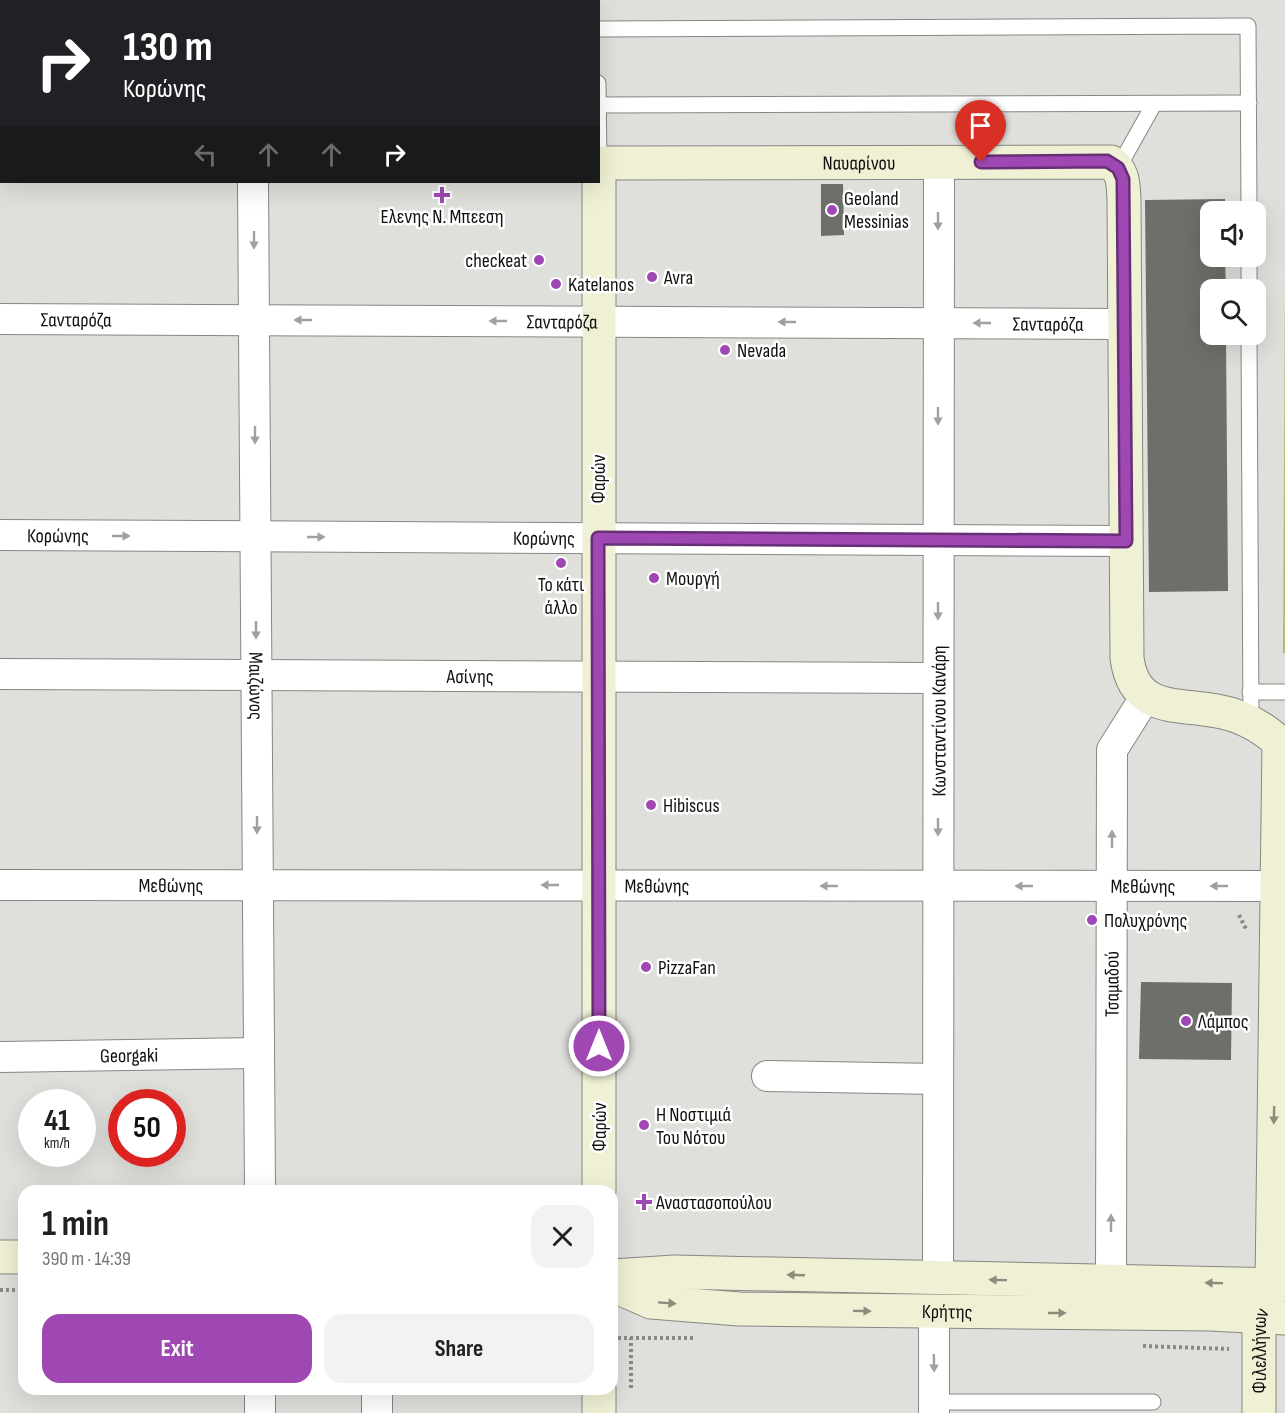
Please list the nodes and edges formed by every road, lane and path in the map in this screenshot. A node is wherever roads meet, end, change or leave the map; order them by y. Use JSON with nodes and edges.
{"nodes":[{"id":1,"x":600,"y":29,"type":"edge"},
{"id":2,"x":1154,"y":104,"type":"junction"},
{"id":3,"x":1249,"y":104,"type":"junction"},
{"id":4,"x":600,"y":105,"type":"edge"},
{"id":5,"x":600,"y":163,"type":"edge"},
{"id":6,"x":939,"y":163,"type":"junction"},
{"id":7,"x":1118,"y":168,"type":"junction"},
{"id":8,"x":254,"y":183,"type":"edge"},
{"id":9,"x":599,"y":183,"type":"edge"},
{"id":10,"x":1249,"y":201,"type":"edge"},
{"id":11,"x":0,"y":319,"type":"edge"},
{"id":12,"x":254,"y":320,"type":"junction"},
{"id":13,"x":599,"y":322,"type":"junction"},
{"id":14,"x":938,"y":323,"type":"junction"},
{"id":15,"x":1125,"y":324,"type":"junction"},
{"id":16,"x":1249,"y":345,"type":"edge"},
{"id":17,"x":0,"y":535,"type":"edge"},
{"id":18,"x":256,"y":537,"type":"junction"},
{"id":19,"x":598,"y":538,"type":"junction"},
{"id":20,"x":938,"y":540,"type":"junction"},
{"id":21,"x":1126,"y":541,"type":"junction"},
{"id":22,"x":0,"y":674,"type":"edge"},
{"id":23,"x":256,"y":675,"type":"junction"},
{"id":24,"x":598,"y":676,"type":"junction"},
{"id":25,"x":938,"y":678,"type":"junction"},
{"id":26,"x":1285,"y":692,"type":"edge"},
{"id":27,"x":1146,"y":696,"type":"junction"},
{"id":28,"x":1250,"y":707,"type":"junction"},
{"id":29,"x":1282,"y":742,"type":"edge"},
{"id":30,"x":0,"y":885,"type":"edge"},
{"id":31,"x":258,"y":885,"type":"junction"},
{"id":32,"x":599,"y":885,"type":"junction"},
{"id":33,"x":938,"y":886,"type":"junction"},
{"id":34,"x":1112,"y":886,"type":"junction"},
{"id":35,"x":1277,"y":886,"type":"junction"},
{"id":36,"x":1237,"y":912,"type":"dead end"},
{"id":37,"x":1251,"y":939,"type":"dead end"},
{"id":38,"x":259,"y":1053,"type":"junction"},
{"id":39,"x":0,"y":1057,"type":"edge"},
{"id":40,"x":767,"y":1076,"type":"dead end"},
{"id":41,"x":938,"y":1079,"type":"junction"},
{"id":42,"x":260,"y":1185,"type":"edge"},
{"id":43,"x":599,"y":1185,"type":"edge"},
{"id":44,"x":0,"y":1257,"type":"edge"},
{"id":45,"x":18,"y":1257,"type":"edge"},
{"id":46,"x":618,"y":1276,"type":"edge"},
{"id":47,"x":938,"y":1279,"type":"junction"},
{"id":48,"x":1111,"y":1281,"type":"junction"},
{"id":49,"x":618,"y":1288,"type":"edge"},
{"id":50,"x":0,"y":1290,"type":"edge"},
{"id":51,"x":18,"y":1290,"type":"edge"},
{"id":52,"x":1277,"y":1303,"type":"edge"},
{"id":53,"x":934,"y":1312,"type":"junction"},
{"id":54,"x":618,"y":1338,"type":"edge"},
{"id":55,"x":631,"y":1391,"type":"dead end"},
{"id":56,"x":260,"y":1395,"type":"edge"},
{"id":57,"x":377,"y":1395,"type":"edge"},
{"id":58,"x":599,"y":1395,"type":"edge"},
{"id":59,"x":1153,"y":1402,"type":"dead end"},
{"id":60,"x":934,"y":1407,"type":"edge"},
{"id":61,"x":260,"y":1413,"type":"edge"},
{"id":62,"x":377,"y":1413,"type":"edge"},
{"id":63,"x":599,"y":1413,"type":"edge"},
{"id":64,"x":1259,"y":1413,"type":"edge"}],
"edges":[{"from":1,"to":3,"type":"lane"},
{"from":2,"to":3,"type":"lane"},
{"from":2,"to":4,"type":"lane"},
{"from":2,"to":7,"type":"lane"},
{"from":3,"to":10,"type":"lane"},
{"from":5,"to":6,"type":"main road","name":"Ναυαρίνου"},
{"from":6,"to":7,"type":"main road","name":"Ναυαρίνου"},
{"from":6,"to":14,"type":"street","name":"Κωνσταντίνου Κανάρη","one_way":true},
{"from":7,"to":15,"type":"main road"},
{"from":8,"to":12,"type":"street","name":"Μαιζώνος","one_way":true},
{"from":9,"to":13,"type":"main road","name":"Φαρών"},
{"from":11,"to":12,"type":"street","name":"Σανταρόζα"},
{"from":13,"to":12,"type":"street","name":"Σανταρόζα","one_way":true},
{"from":12,"to":18,"type":"street","name":"Μαιζώνος","one_way":true},
{"from":14,"to":13,"type":"street","name":"Σανταρόζα","one_way":true},
{"from":13,"to":19,"type":"main road","name":"Φαρών"},
{"from":15,"to":14,"type":"street","name":"Σανταρόζα","one_way":true},
{"from":14,"to":20,"type":"street","name":"Κωνσταντίνου Κανάρη","one_way":true},
{"from":15,"to":21,"type":"main road"},
{"from":16,"to":28,"type":"lane"},
{"from":17,"to":18,"type":"street","name":"Κορώνης","one_way":true},
{"from":18,"to":19,"type":"street","name":"Κορώνης","one_way":true},
{"from":18,"to":23,"type":"street","name":"Μαιζώνος","one_way":true},
{"from":19,"to":20,"type":"street","name":"Κορώνης"},
{"from":19,"to":24,"type":"main road","name":"Φαρών"},
{"from":20,"to":21,"type":"street","name":"Κορώνης"},
{"from":20,"to":25,"type":"street","name":"Κωνσταντίνου Κανάρη","one_way":true},
{"from":21,"to":27,"type":"main road"},
{"from":22,"to":23,"type":"street","name":"Ασίνης"},
{"from":23,"to":24,"type":"street","name":"Ασίνης"},
{"from":23,"to":31,"type":"street","name":"Μαιζώνος","one_way":true},
{"from":24,"to":25,"type":"street","name":"Ασίνης"},
{"from":24,"to":32,"type":"main road","name":"Φαρών"},
{"from":25,"to":33,"type":"street","name":"Κωνσταντίνου Κανάρη","one_way":true},
{"from":26,"to":28,"type":"lane"},
{"from":27,"to":28,"type":"main road"},
{"from":34,"to":27,"type":"street","name":"Τσαμαδού","one_way":true},
{"from":28,"to":29,"type":"main road"},
{"from":29,"to":35,"type":"main road","name":"Φιλελλήνων"},
{"from":30,"to":31,"type":"street","name":"Μεθώνης"},
{"from":32,"to":31,"type":"street","name":"Μεθώνης","one_way":true},
{"from":31,"to":38,"type":"street","name":"Μαιζώνος"},
{"from":33,"to":32,"type":"street","name":"Μεθώνης","one_way":true},
{"from":32,"to":43,"type":"main road","name":"Φαρών"},
{"from":34,"to":33,"type":"street","name":"Μεθώνης","one_way":true},
{"from":33,"to":41,"type":"street","name":"Κωνσταντίνου Κανάρη"},
{"from":35,"to":34,"type":"street","name":"Μεθώνης","one_way":true},
{"from":48,"to":34,"type":"street","name":"Τσαμαδού","one_way":true},
{"from":35,"to":52,"type":"main road","name":"Φιλελλήνων","one_way":true},
{"from":36,"to":37,"type":"path"},
{"from":38,"to":39,"type":"street","name":"Georgaki"},
{"from":38,"to":42,"type":"street","name":"Μαιζώνος"},
{"from":40,"to":41,"type":"street"},
{"from":41,"to":47,"type":"street","name":"Κωνσταντίνου Κανάρη"},
{"from":44,"to":45,"type":"main road"},
{"from":47,"to":46,"type":"main road","name":"Κρήτης","one_way":true},
{"from":48,"to":47,"type":"main road","name":"Κρήτης","one_way":true},
{"from":52,"to":48,"type":"main road","name":"Κρήτης","one_way":true},
{"from":49,"to":53,"type":"main road","name":"Κρήτης","one_way":true},
{"from":50,"to":51,"type":"path"},
{"from":53,"to":52,"type":"main road","name":"Κρήτης","one_way":true},
{"from":52,"to":64,"type":"main road","name":"Φιλελλήνων"},
{"from":53,"to":60,"type":"street","one_way":true},
{"from":54,"to":55,"type":"path"},
{"from":56,"to":61,"type":"street"},
{"from":57,"to":62,"type":"street"},
{"from":58,"to":63,"type":"main road"},
{"from":59,"to":60,"type":"lane"}]}
